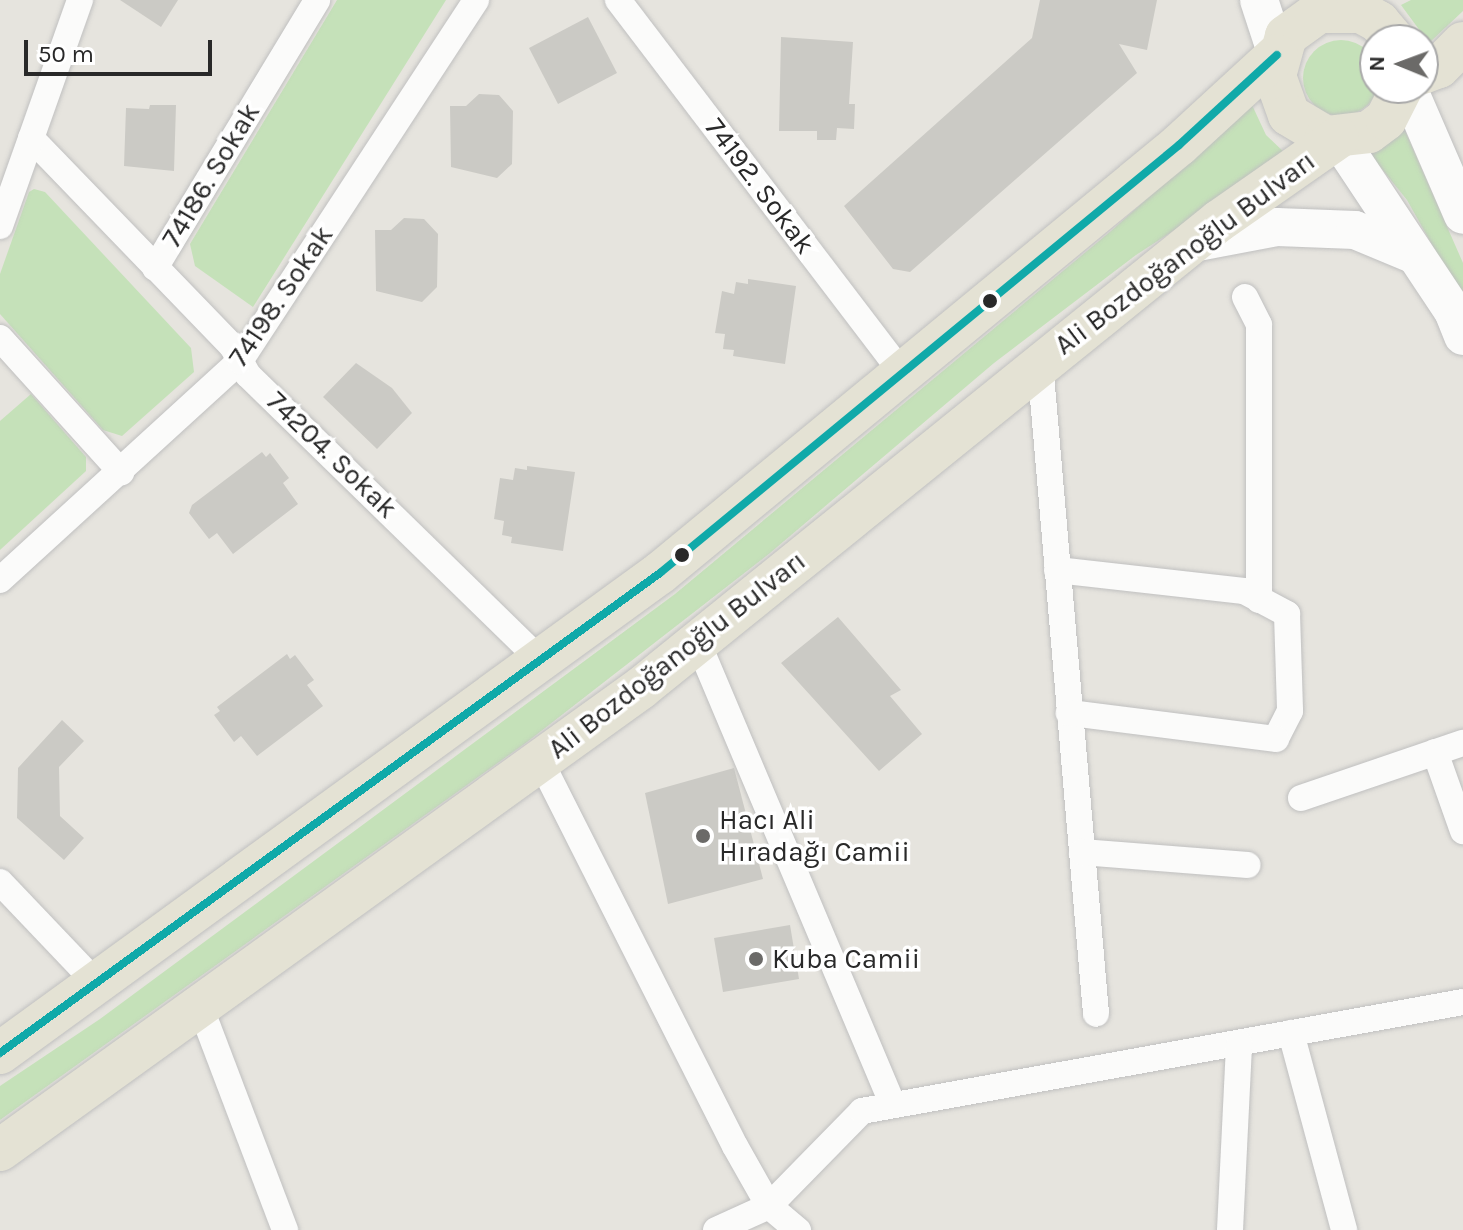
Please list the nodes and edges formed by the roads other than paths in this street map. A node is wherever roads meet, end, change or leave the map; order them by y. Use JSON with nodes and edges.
{"nodes":[{"id":1,"x":80,"y":0,"type":"edge"},
{"id":2,"x":317,"y":0,"type":"edge"},
{"id":3,"x":476,"y":0,"type":"edge"},
{"id":4,"x":618,"y":0,"type":"edge"},
{"id":5,"x":1259,"y":0,"type":"edge"},
{"id":6,"x":1345,"y":3,"type":"edge"},
{"id":7,"x":1381,"y":24,"type":"edge"},
{"id":8,"x":1463,"y":43,"type":"edge"},
{"id":9,"x":1277,"y":55,"type":"junction"},
{"id":10,"x":1439,"y":67,"type":"edge"},
{"id":11,"x":1395,"y":104,"type":"edge"},
{"id":12,"x":1412,"y":104,"type":"edge"},
{"id":13,"x":31,"y":138,"type":"junction"},
{"id":14,"x":1338,"y":138,"type":"junction"},
{"id":15,"x":1463,"y":215,"type":"edge"},
{"id":16,"x":0,"y":226,"type":"edge"},
{"id":17,"x":1192,"y":243,"type":"junction"},
{"id":18,"x":1415,"y":255,"type":"junction"},
{"id":19,"x":155,"y":268,"type":"junction"},
{"id":20,"x":1245,"y":297,"type":"dead end"},
{"id":21,"x":1463,"y":336,"type":"edge"},
{"id":22,"x":0,"y":338,"type":"edge"},
{"id":23,"x":240,"y":361,"type":"junction"},
{"id":24,"x":1040,"y":363,"type":"junction"},
{"id":25,"x":902,"y":373,"type":"junction"},
{"id":26,"x":121,"y":472,"type":"junction"},
{"id":27,"x":1057,"y":570,"type":"junction"},
{"id":28,"x":0,"y":580,"type":"edge"},
{"id":29,"x":1259,"y":600,"type":"junction"},
{"id":30,"x":698,"y":643,"type":"junction"},
{"id":31,"x":541,"y":661,"type":"junction"},
{"id":32,"x":1069,"y":713,"type":"junction"},
{"id":33,"x":1463,"y":743,"type":"edge"},
{"id":34,"x":1435,"y":752,"type":"junction"},
{"id":35,"x":541,"y":762,"type":"junction"},
{"id":36,"x":1301,"y":798,"type":"dead end"},
{"id":37,"x":1463,"y":831,"type":"edge"},
{"id":38,"x":1082,"y":852,"type":"junction"},
{"id":39,"x":1247,"y":865,"type":"dead end"},
{"id":40,"x":0,"y":882,"type":"edge"},
{"id":41,"x":98,"y":985,"type":"junction"},
{"id":42,"x":1463,"y":1002,"type":"edge"},
{"id":43,"x":200,"y":1006,"type":"junction"},
{"id":44,"x":1096,"y":1014,"type":"dead end"},
{"id":45,"x":1291,"y":1033,"type":"junction"},
{"id":46,"x":1239,"y":1043,"type":"junction"},
{"id":47,"x":0,"y":1053,"type":"edge"},
{"id":48,"x":893,"y":1105,"type":"junction"},
{"id":49,"x":0,"y":1150,"type":"edge"},
{"id":50,"x":769,"y":1206,"type":"junction"},
{"id":51,"x":285,"y":1230,"type":"edge"},
{"id":52,"x":716,"y":1230,"type":"edge"},
{"id":53,"x":798,"y":1230,"type":"edge"},
{"id":54,"x":1230,"y":1230,"type":"edge"},
{"id":55,"x":1344,"y":1230,"type":"edge"}],
"edges":[{"from":1,"to":13,"type":"street"},
{"from":2,"to":19,"type":"street","name":"74186. Sokak"},
{"from":3,"to":23,"type":"street","name":"74198. Sokak"},
{"from":4,"to":25,"type":"street","name":"74192. Sokak"},
{"from":5,"to":9,"type":"main road"},
{"from":6,"to":7,"type":"main road"},
{"from":6,"to":9,"type":"main road"},
{"from":8,"to":10,"type":"main road"},
{"from":9,"to":14,"type":"main road"},
{"from":9,"to":25,"type":"main road"},
{"from":11,"to":14,"type":"main road","name":"Ali Bozdoğanoğlu Bulvarı"},
{"from":12,"to":15,"type":"main road"},
{"from":13,"to":16,"type":"street"},
{"from":13,"to":19,"type":"street","name":"74204. Sokak"},
{"from":14,"to":17,"type":"main road","name":"Ali Bozdoğanoğlu Bulvarı"},
{"from":14,"to":18,"type":"main road"},
{"from":17,"to":18,"type":"main road"},
{"from":17,"to":24,"type":"main road","name":"Ali Bozdoğanoğlu Bulvarı"},
{"from":18,"to":21,"type":"main road"},
{"from":19,"to":23,"type":"street","name":"74204. Sokak"},
{"from":20,"to":29,"type":"street"},
{"from":22,"to":26,"type":"street"},
{"from":23,"to":26,"type":"street","name":"74198. Sokak"},
{"from":23,"to":31,"type":"street","name":"74204. Sokak"},
{"from":24,"to":27,"type":"street"},
{"from":24,"to":30,"type":"main road","name":"Ali Bozdoğanoğlu Bulvarı"},
{"from":25,"to":31,"type":"main road"},
{"from":26,"to":28,"type":"street","name":"74198. Sokak"},
{"from":27,"to":29,"type":"street"},
{"from":27,"to":32,"type":"street"},
{"from":29,"to":32,"type":"street"},
{"from":30,"to":35,"type":"main road","name":"Ali Bozdoğanoğlu Bulvarı"},
{"from":30,"to":48,"type":"street"},
{"from":31,"to":41,"type":"main road"},
{"from":32,"to":38,"type":"street"},
{"from":33,"to":34,"type":"street"},
{"from":34,"to":36,"type":"street"},
{"from":34,"to":37,"type":"street"},
{"from":35,"to":43,"type":"main road","name":"Ali Bozdoğanoğlu Bulvarı"},
{"from":35,"to":50,"type":"street"},
{"from":38,"to":39,"type":"street"},
{"from":38,"to":44,"type":"street"},
{"from":40,"to":41,"type":"street"},
{"from":41,"to":47,"type":"main road"},
{"from":42,"to":45,"type":"street"},
{"from":43,"to":49,"type":"main road","name":"Ali Bozdoğanoğlu Bulvarı"},
{"from":43,"to":51,"type":"street"},
{"from":45,"to":46,"type":"street"},
{"from":45,"to":55,"type":"street"},
{"from":46,"to":48,"type":"street"},
{"from":46,"to":54,"type":"street"},
{"from":48,"to":50,"type":"street"},
{"from":50,"to":52,"type":"street"},
{"from":50,"to":53,"type":"street"}]}
